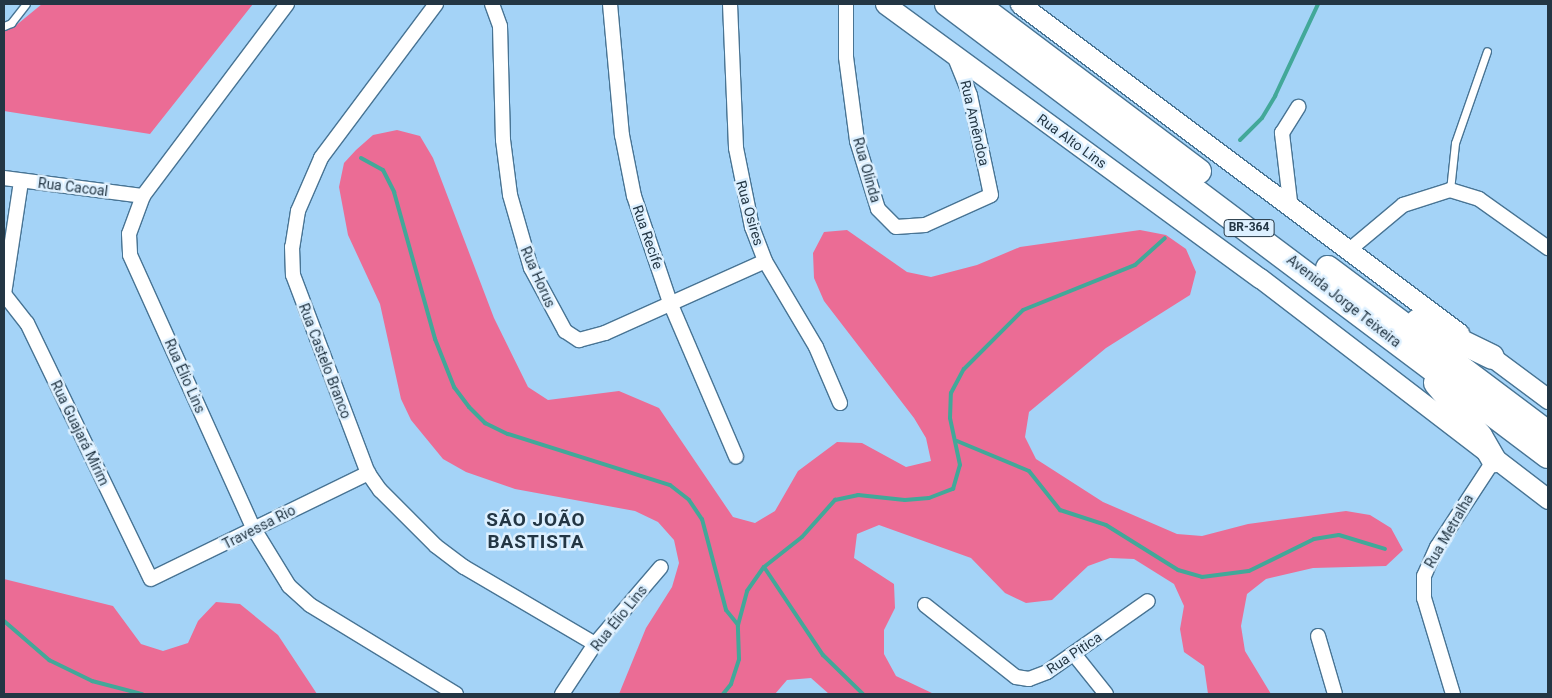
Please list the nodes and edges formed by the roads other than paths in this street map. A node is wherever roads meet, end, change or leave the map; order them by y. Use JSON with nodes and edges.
{"nodes":[{"id":1,"x":26,"y":4,"type":"edge"},
{"id":2,"x":287,"y":4,"type":"edge"},
{"id":3,"x":436,"y":4,"type":"edge"},
{"id":4,"x":492,"y":4,"type":"edge"},
{"id":5,"x":610,"y":4,"type":"edge"},
{"id":6,"x":730,"y":4,"type":"edge"},
{"id":7,"x":846,"y":4,"type":"edge"},
{"id":8,"x":885,"y":4,"type":"edge"},
{"id":9,"x":947,"y":4,"type":"edge"},
{"id":10,"x":977,"y":4,"type":"edge"},
{"id":11,"x":1020,"y":4,"type":"edge"},
{"id":12,"x":4,"y":26,"type":"edge"},
{"id":13,"x":1487,"y":51,"type":"dead end"},
{"id":14,"x":952,"y":53,"type":"junction"},
{"id":15,"x":1298,"y":107,"type":"dead end"},
{"id":16,"x":4,"y":178,"type":"edge"},
{"id":17,"x":21,"y":181,"type":"junction"},
{"id":18,"x":1450,"y":190,"type":"junction"},
{"id":19,"x":991,"y":195,"type":"joint"},
{"id":20,"x":143,"y":196,"type":"junction"},
{"id":21,"x":1291,"y":210,"type":"junction"},
{"id":22,"x":1548,"y":248,"type":"edge"},
{"id":23,"x":1348,"y":252,"type":"junction"},
{"id":24,"x":765,"y":261,"type":"junction"},
{"id":25,"x":1324,"y":264,"type":"junction"},
{"id":26,"x":4,"y":294,"type":"edge"},
{"id":27,"x":672,"y":305,"type":"junction"},
{"id":28,"x":1413,"y":354,"type":"junction"},
{"id":29,"x":1492,"y":357,"type":"junction"},
{"id":30,"x":1548,"y":399,"type":"edge"},
{"id":31,"x":840,"y":403,"type":"dead end"},
{"id":32,"x":1548,"y":433,"type":"edge"},
{"id":33,"x":736,"y":456,"type":"dead end"},
{"id":34,"x":1548,"y":456,"type":"edge"},
{"id":35,"x":1494,"y":460,"type":"junction"},
{"id":36,"x":368,"y":473,"type":"junction"},
{"id":37,"x":1548,"y":498,"type":"edge"},
{"id":38,"x":254,"y":529,"type":"junction"},
{"id":39,"x":661,"y":567,"type":"dead end"},
{"id":40,"x":149,"y":578,"type":"joint"},
{"id":41,"x":1148,"y":601,"type":"dead end"},
{"id":42,"x":925,"y":605,"type":"dead end"},
{"id":43,"x":1318,"y":636,"type":"dead end"},
{"id":44,"x":595,"y":644,"type":"junction"},
{"id":45,"x":1074,"y":654,"type":"junction"},
{"id":46,"x":456,"y":694,"type":"edge"},
{"id":47,"x":562,"y":694,"type":"edge"},
{"id":48,"x":1106,"y":694,"type":"edge"},
{"id":49,"x":1335,"y":694,"type":"edge"},
{"id":50,"x":1453,"y":694,"type":"edge"}],
"edges":[{"from":1,"to":12,"type":"lane"},
{"from":2,"to":20,"type":"street","name":"Rua Élio Lins"},
{"from":3,"to":36,"type":"street","name":"Rua Castelo Branco"},
{"from":4,"to":27,"type":"street","name":"Rua Horus"},
{"from":5,"to":27,"type":"street","name":"Rua Recife"},
{"from":6,"to":24,"type":"street","name":"Rua Osires"},
{"from":7,"to":19,"type":"street","name":"Rua Olinda"},
{"from":8,"to":14,"type":"main road","name":"Rua Alto Lins"},
{"from":9,"to":28,"type":"highway","name":"Avenida Jorge Teixeira","number":"BR-364"},
{"from":10,"to":25,"type":"highway","name":"Avenida Jorge Teixeira","number":"BR-364"},
{"from":11,"to":21,"type":"main road"},
{"from":13,"to":18,"type":"lane"},
{"from":14,"to":19,"type":"street","name":"Rua Amêndoa"},
{"from":14,"to":35,"type":"main road","name":"Rua Alto Lins"},
{"from":15,"to":21,"type":"street"},
{"from":16,"to":17,"type":"street","name":"Rua Cacoal"},
{"from":17,"to":20,"type":"street","name":"Rua Cacoal"},
{"from":17,"to":26,"type":"street"},
{"from":18,"to":22,"type":"street"},
{"from":18,"to":23,"type":"street"},
{"from":20,"to":38,"type":"street","name":"Rua Élio Lins"},
{"from":21,"to":23,"type":"main road"},
{"from":23,"to":29,"type":"main road"},
{"from":24,"to":27,"type":"street","name":"Rua Horus"},
{"from":24,"to":31,"type":"street","name":"Rua Osires"},
{"from":25,"to":29,"type":"highway"},
{"from":25,"to":32,"type":"highway","name":"Avenida Jorge Teixeira","number":"BR-364"},
{"from":26,"to":40,"type":"street","name":"Rua Guajará Mirim"},
{"from":27,"to":33,"type":"street","name":"Rua Recife"},
{"from":28,"to":34,"type":"highway","name":"Avenida Jorge Teixeira","number":"BR-364"},
{"from":28,"to":35,"type":"highway"},
{"from":29,"to":30,"type":"main road"},
{"from":35,"to":37,"type":"main road","name":"Rua Alto Lins"},
{"from":35,"to":50,"type":"street","name":"Rua Metralha"},
{"from":36,"to":38,"type":"street","name":"Travessa Rio"},
{"from":36,"to":44,"type":"street","name":"Rua Castelo Branco"},
{"from":38,"to":40,"type":"street","name":"Travessa Rio"},
{"from":38,"to":46,"type":"street","name":"Rua Élio Lins"},
{"from":39,"to":44,"type":"street","name":"Rua Élio Lins"},
{"from":41,"to":45,"type":"street","name":"Rua Pitica"},
{"from":42,"to":45,"type":"street","name":"Rua Pitica"},
{"from":43,"to":49,"type":"street"},
{"from":44,"to":47,"type":"street","name":"Rua Élio Lins"},
{"from":45,"to":48,"type":"street"}]}
